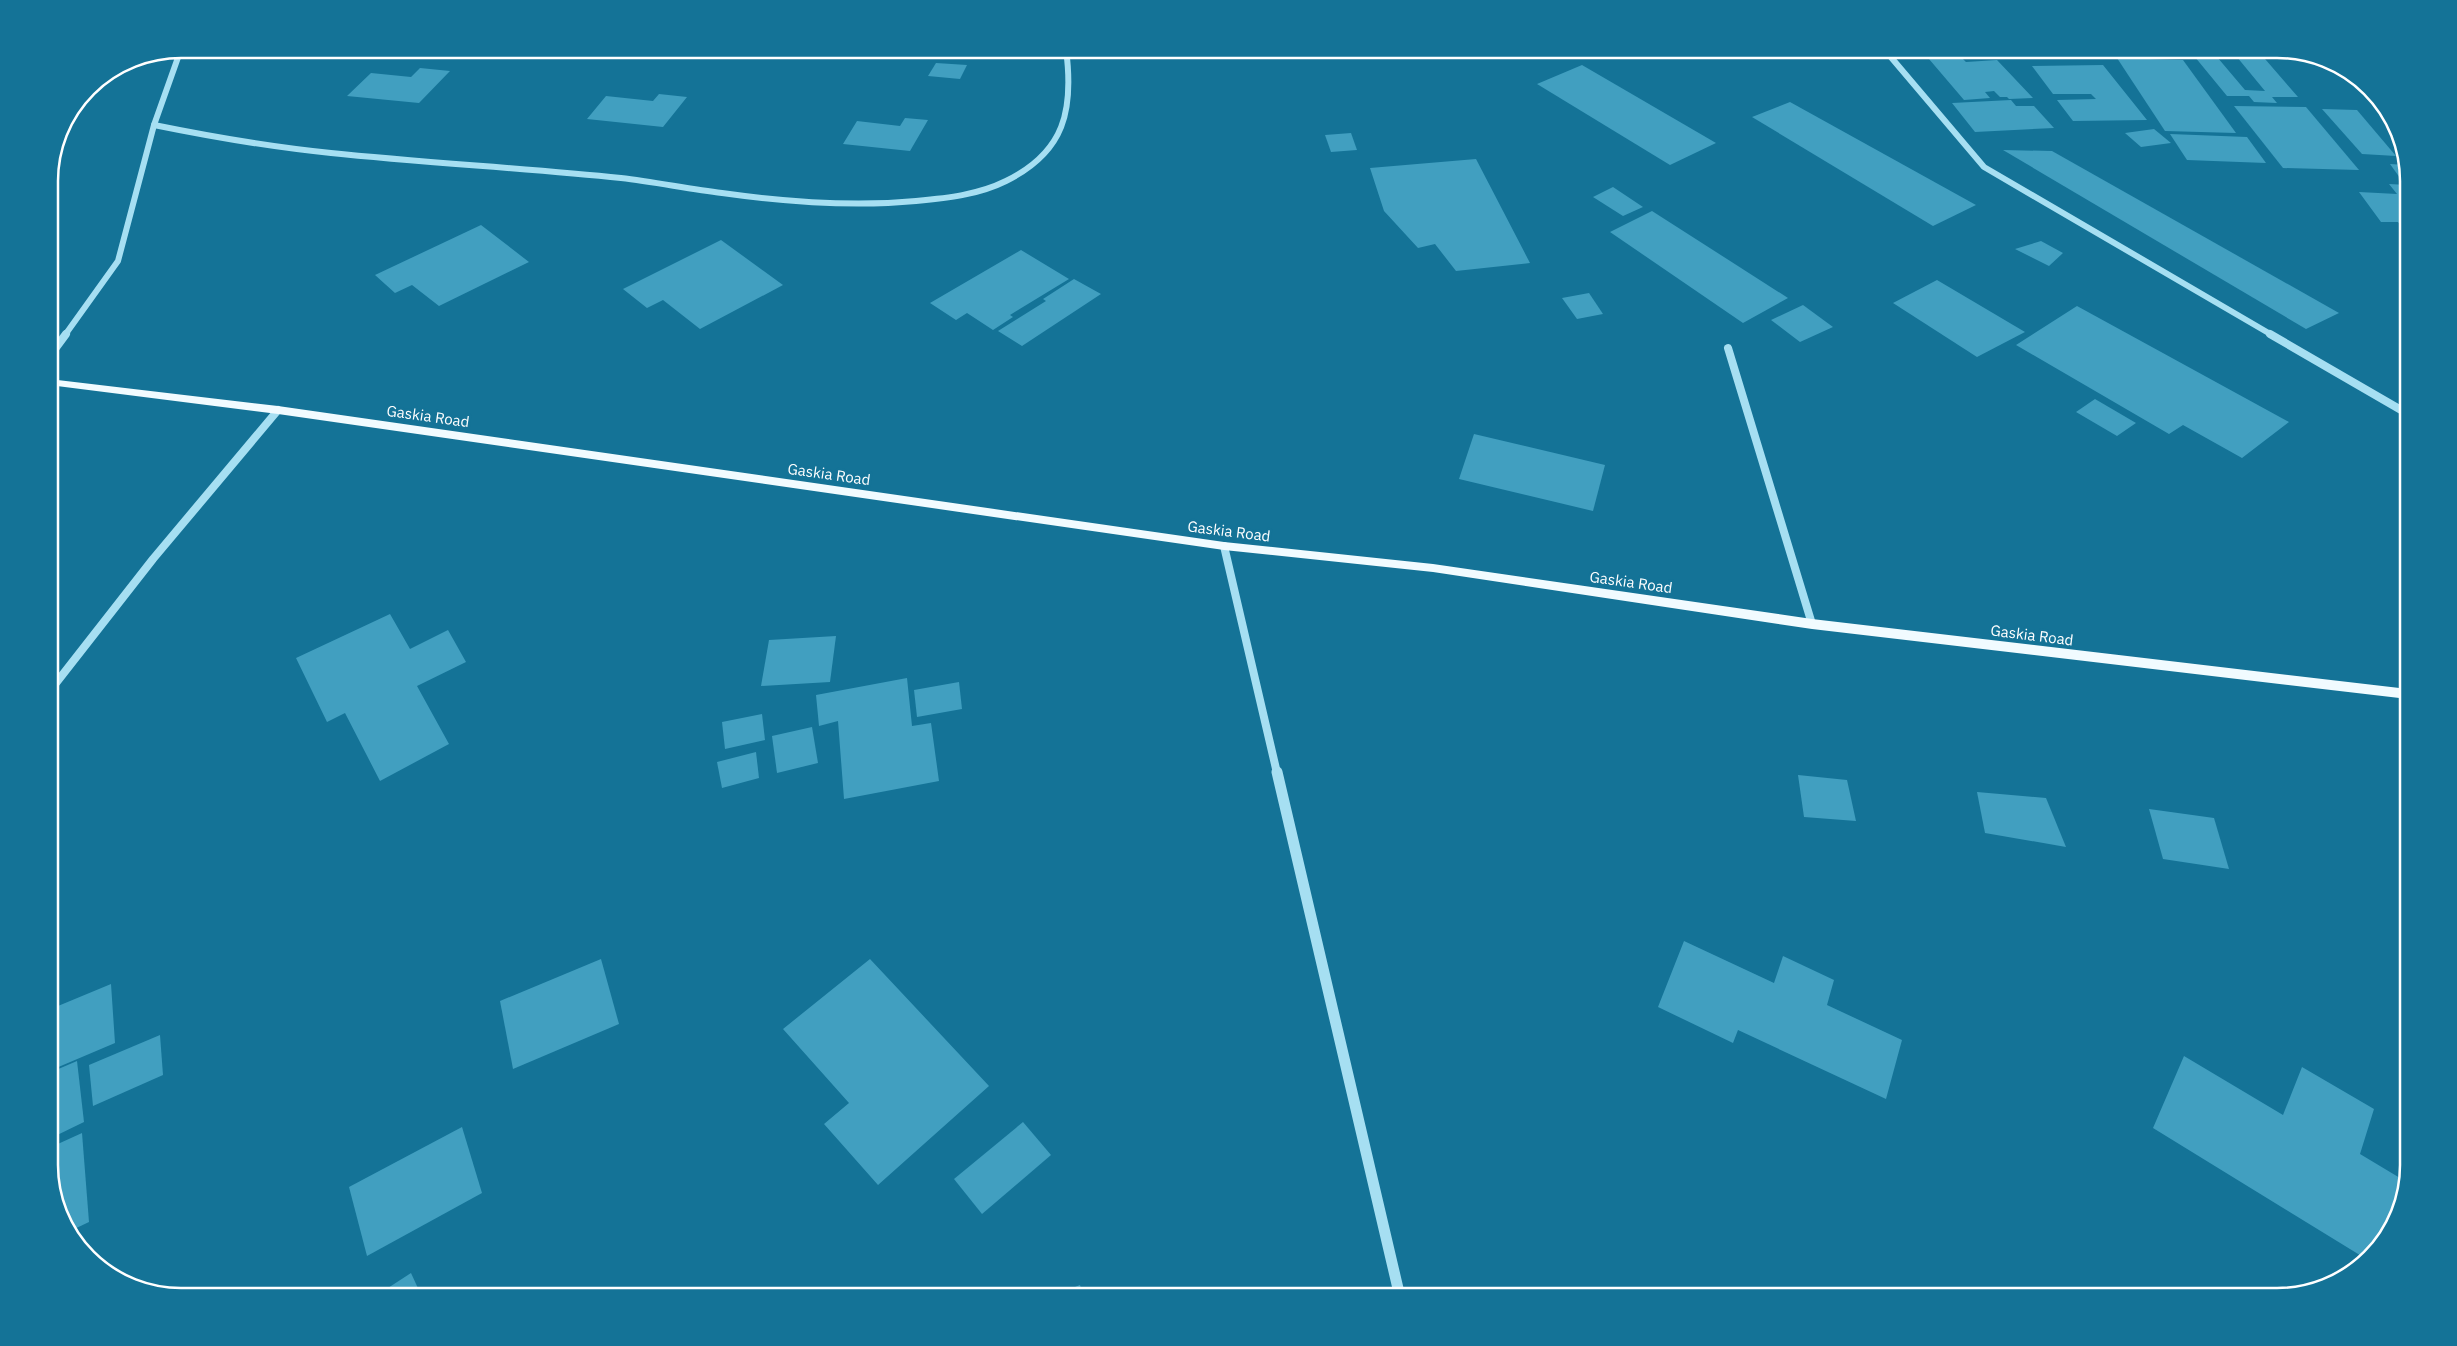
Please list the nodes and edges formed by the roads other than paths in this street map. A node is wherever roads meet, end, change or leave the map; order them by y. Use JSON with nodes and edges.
{"nodes":[{"id":1,"x":178,"y":58,"type":"edge"},
{"id":2,"x":1067,"y":58,"type":"edge"},
{"id":3,"x":1892,"y":58,"type":"edge"},
{"id":4,"x":154,"y":125,"type":"junction"},
{"id":5,"x":58,"y":345,"type":"edge"},
{"id":6,"x":1728,"y":348,"type":"dead end"},
{"id":7,"x":58,"y":383,"type":"edge"},
{"id":8,"x":2399,"y":409,"type":"edge"},
{"id":9,"x":278,"y":410,"type":"junction"},
{"id":10,"x":1224,"y":546,"type":"junction"},
{"id":11,"x":1812,"y":624,"type":"junction"},
{"id":12,"x":58,"y":680,"type":"edge"},
{"id":13,"x":2400,"y":693,"type":"edge"},
{"id":14,"x":1398,"y":1288,"type":"edge"}],
"edges":[{"from":1,"to":4,"type":"street"},
{"from":2,"to":4,"type":"street"},
{"from":3,"to":8,"type":"street"},
{"from":4,"to":5,"type":"street"},
{"from":6,"to":11,"type":"street"},
{"from":7,"to":9,"type":"main road","name":"Gaskia Road"},
{"from":9,"to":10,"type":"main road","name":"Gaskia Road"},
{"from":9,"to":12,"type":"street"},
{"from":10,"to":11,"type":"main road","name":"Gaskia Road"},
{"from":10,"to":14,"type":"street"},
{"from":11,"to":13,"type":"main road","name":"Gaskia Road"}]}
